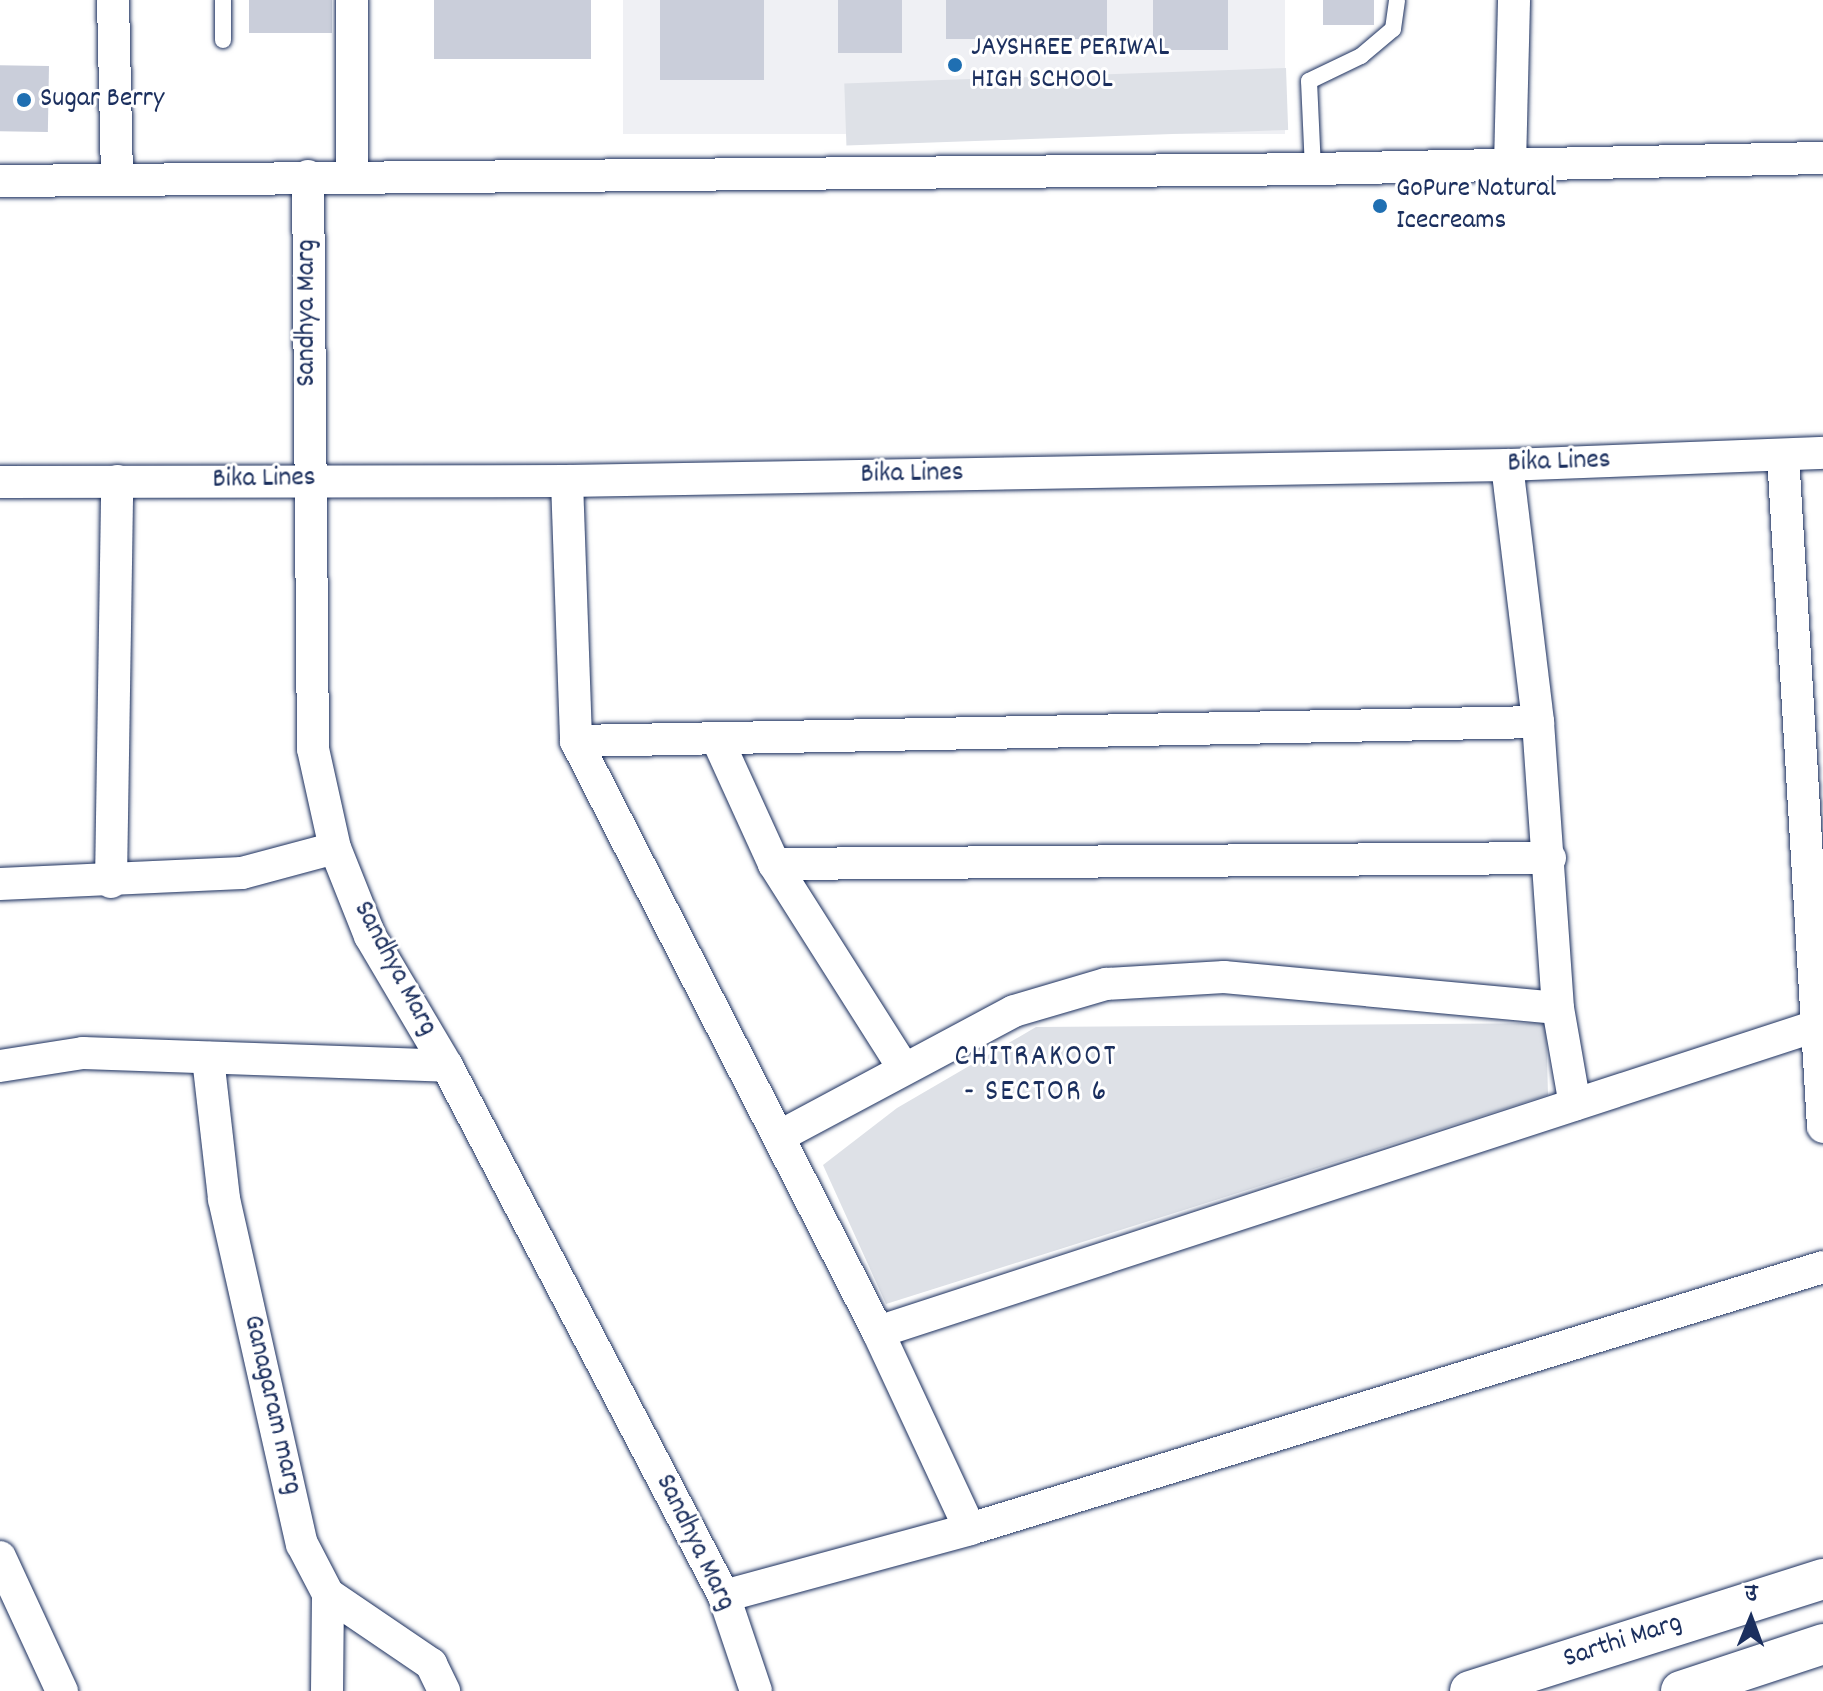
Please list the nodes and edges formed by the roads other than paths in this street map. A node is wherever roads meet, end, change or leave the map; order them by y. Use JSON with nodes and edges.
{"nodes":[{"id":1,"x":113,"y":0,"type":"edge"},
{"id":2,"x":223,"y":0,"type":"edge"},
{"id":3,"x":352,"y":0,"type":"edge"},
{"id":4,"x":1397,"y":0,"type":"edge"},
{"id":5,"x":1514,"y":0,"type":"edge"},
{"id":6,"x":223,"y":40,"type":"dead end"},
{"id":7,"x":1823,"y":158,"type":"edge"},
{"id":8,"x":1510,"y":165,"type":"junction"},
{"id":9,"x":1313,"y":169,"type":"junction"},
{"id":10,"x":308,"y":176,"type":"junction"},
{"id":11,"x":352,"y":176,"type":"junction"},
{"id":12,"x":117,"y":177,"type":"junction"},
{"id":13,"x":0,"y":181,"type":"edge"},
{"id":14,"x":1823,"y":453,"type":"edge"},
{"id":15,"x":1783,"y":455,"type":"junction"},
{"id":16,"x":1507,"y":465,"type":"junction"},
{"id":17,"x":309,"y":479,"type":"junction"},
{"id":18,"x":117,"y":481,"type":"junction"},
{"id":19,"x":567,"y":481,"type":"junction"},
{"id":20,"x":0,"y":482,"type":"edge"},
{"id":21,"x":1538,"y":722,"type":"junction"},
{"id":22,"x":576,"y":741,"type":"junction"},
{"id":23,"x":718,"y":741,"type":"junction"},
{"id":24,"x":335,"y":848,"type":"junction"},
{"id":25,"x":1550,"y":858,"type":"junction"},
{"id":26,"x":774,"y":864,"type":"junction"},
{"id":27,"x":111,"y":882,"type":"junction"},
{"id":28,"x":0,"y":884,"type":"edge"},
{"id":29,"x":1558,"y":1008,"type":"junction"},
{"id":30,"x":1813,"y":1027,"type":"junction"},
{"id":31,"x":208,"y":1058,"type":"junction"},
{"id":32,"x":0,"y":1066,"type":"edge"},
{"id":33,"x":447,"y":1066,"type":"junction"},
{"id":34,"x":903,"y":1067,"type":"junction"},
{"id":35,"x":1575,"y":1105,"type":"junction"},
{"id":36,"x":1823,"y":1127,"type":"edge"},
{"id":37,"x":780,"y":1136,"type":"junction"},
{"id":38,"x":1823,"y":1267,"type":"edge"},
{"id":39,"x":878,"y":1332,"type":"junction"},
{"id":40,"x":970,"y":1529,"type":"junction"},
{"id":41,"x":0,"y":1557,"type":"edge"},
{"id":42,"x":1823,"y":1579,"type":"edge"},
{"id":43,"x":328,"y":1594,"type":"junction"},
{"id":44,"x":724,"y":1596,"type":"junction"},
{"id":45,"x":1823,"y":1644,"type":"edge"},
{"id":46,"x":62,"y":1691,"type":"edge"},
{"id":47,"x":327,"y":1691,"type":"edge"},
{"id":48,"x":444,"y":1691,"type":"edge"},
{"id":49,"x":756,"y":1691,"type":"edge"},
{"id":50,"x":1470,"y":1691,"type":"edge"},
{"id":51,"x":1681,"y":1691,"type":"edge"}],
"edges":[{"from":1,"to":12,"type":"street"},
{"from":2,"to":6,"type":"lane"},
{"from":3,"to":11,"type":"street"},
{"from":4,"to":9,"type":"lane"},
{"from":5,"to":8,"type":"street"},
{"from":7,"to":8,"type":"street"},
{"from":8,"to":9,"type":"street"},
{"from":9,"to":11,"type":"street"},
{"from":10,"to":11,"type":"street"},
{"from":10,"to":12,"type":"street"},
{"from":10,"to":17,"type":"street","name":"Sandhya Marg"},
{"from":12,"to":13,"type":"street"},
{"from":14,"to":15,"type":"street","name":"Bika Lines"},
{"from":15,"to":16,"type":"street","name":"Bika Lines"},
{"from":15,"to":30,"type":"street"},
{"from":16,"to":19,"type":"street","name":"Bika Lines"},
{"from":16,"to":21,"type":"street"},
{"from":17,"to":18,"type":"street","name":"Bika Lines"},
{"from":17,"to":19,"type":"street","name":"Bika Lines"},
{"from":17,"to":24,"type":"street","name":"Sandhya Marg"},
{"from":18,"to":20,"type":"street","name":"Bika Lines"},
{"from":18,"to":27,"type":"street"},
{"from":19,"to":22,"type":"street"},
{"from":21,"to":23,"type":"street"},
{"from":21,"to":25,"type":"street"},
{"from":22,"to":23,"type":"street"},
{"from":22,"to":37,"type":"street"},
{"from":23,"to":26,"type":"street"},
{"from":24,"to":27,"type":"street"},
{"from":24,"to":33,"type":"street","name":"Sandhya Marg"},
{"from":25,"to":26,"type":"street"},
{"from":25,"to":29,"type":"street"},
{"from":26,"to":34,"type":"street"},
{"from":27,"to":28,"type":"street"},
{"from":29,"to":34,"type":"street"},
{"from":29,"to":35,"type":"street"},
{"from":30,"to":35,"type":"street"},
{"from":30,"to":36,"type":"street"},
{"from":31,"to":32,"type":"street"},
{"from":31,"to":33,"type":"street"},
{"from":31,"to":43,"type":"street","name":"Ganagaram marg"},
{"from":33,"to":44,"type":"street","name":"Sandhya Marg"},
{"from":34,"to":37,"type":"street"},
{"from":35,"to":39,"type":"street"},
{"from":37,"to":39,"type":"street"},
{"from":38,"to":40,"type":"street"},
{"from":39,"to":40,"type":"street"},
{"from":40,"to":44,"type":"street"},
{"from":41,"to":46,"type":"street"},
{"from":42,"to":50,"type":"street","name":"Sarthi Marg"},
{"from":43,"to":47,"type":"street"},
{"from":43,"to":48,"type":"street","name":"Ganagaram marg"},
{"from":44,"to":49,"type":"street","name":"Sandhya Marg"},
{"from":45,"to":51,"type":"street"}]}
